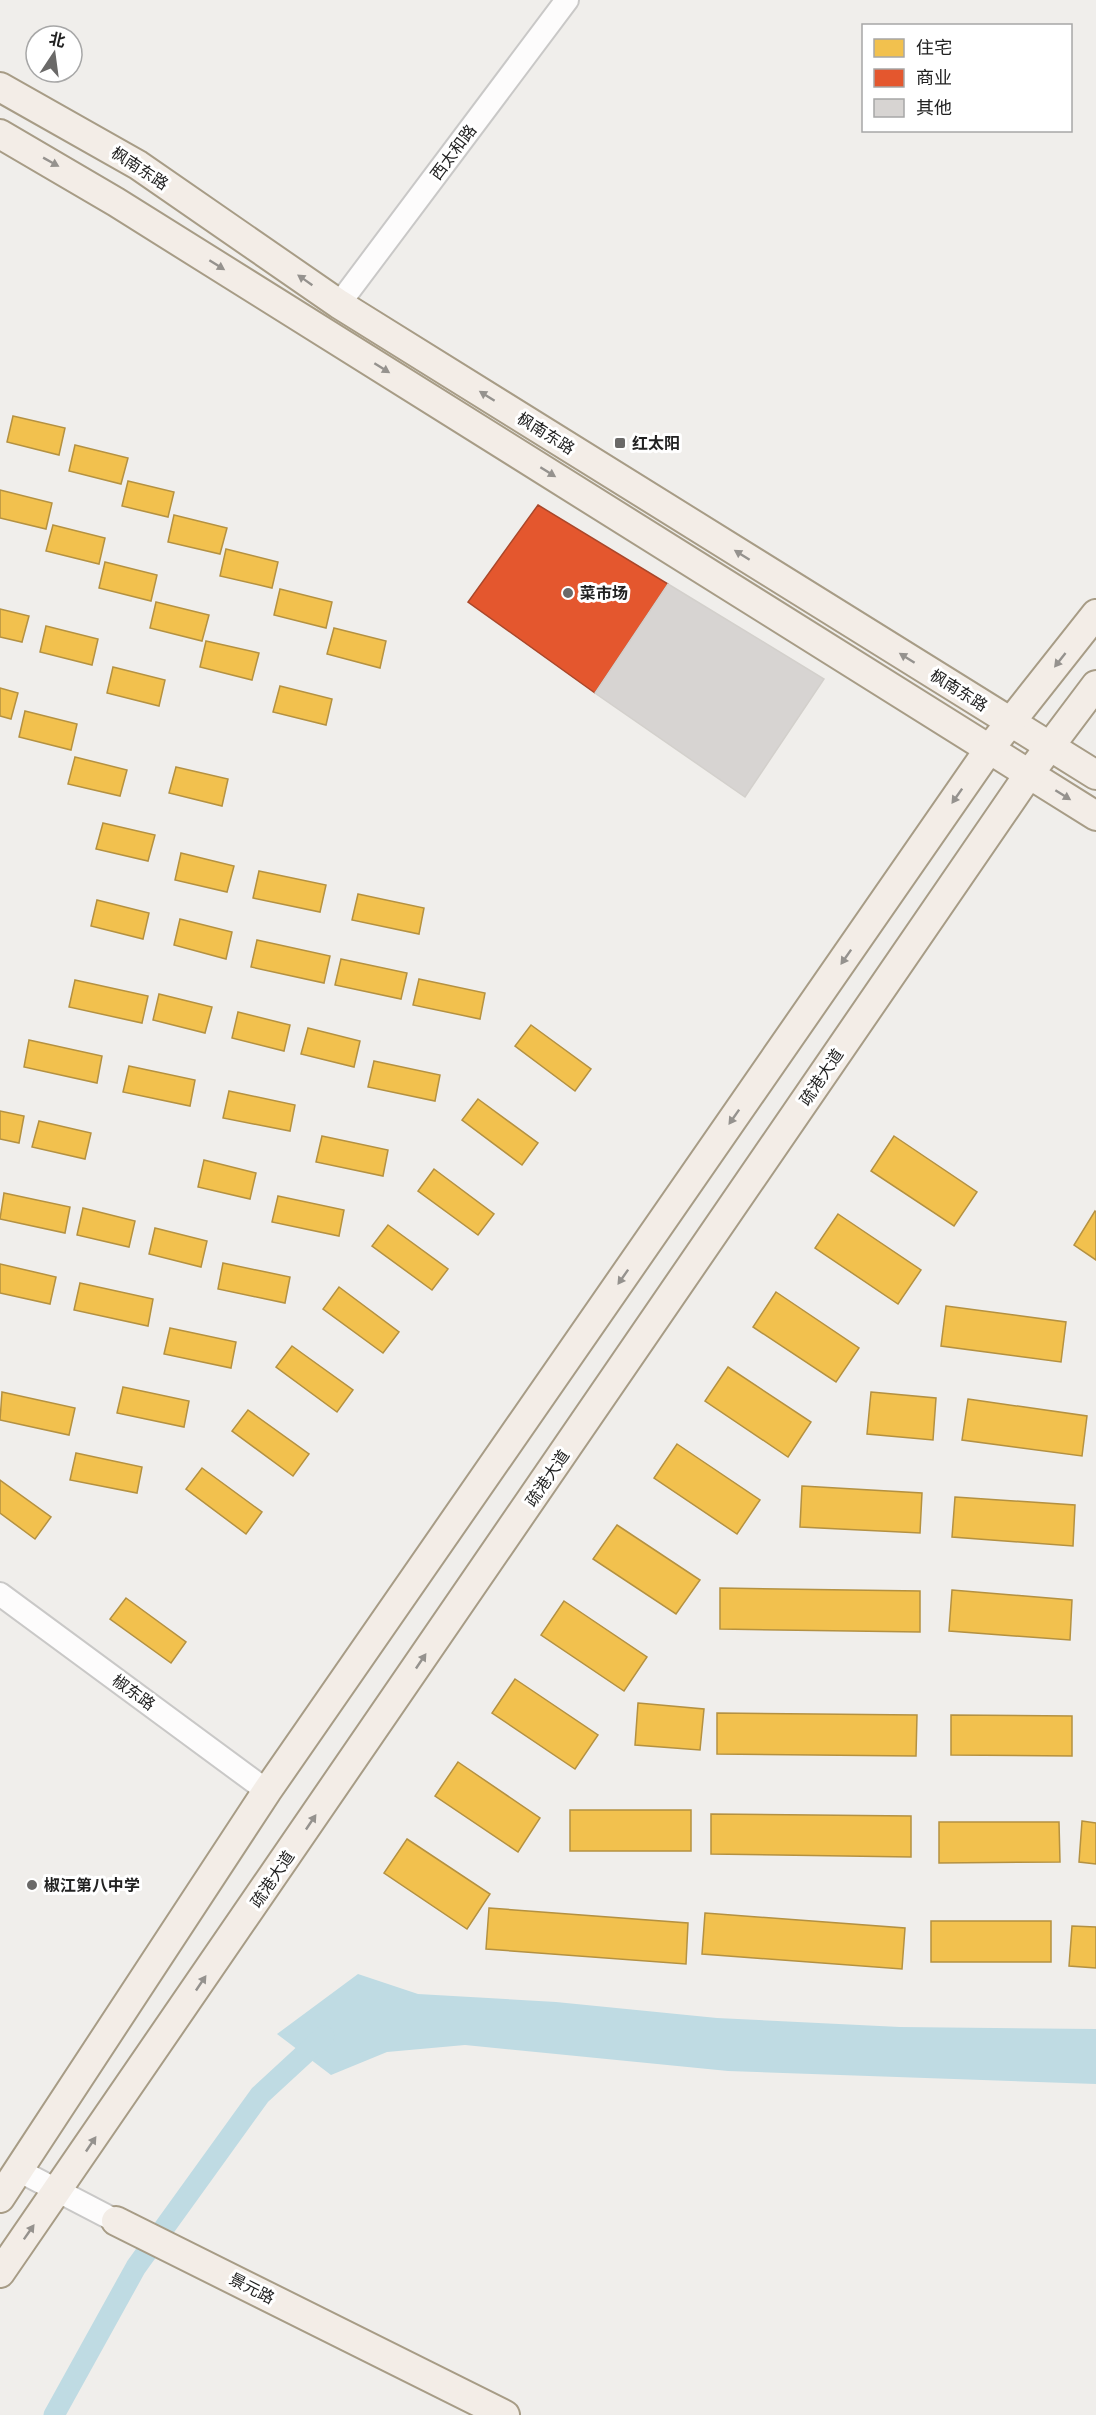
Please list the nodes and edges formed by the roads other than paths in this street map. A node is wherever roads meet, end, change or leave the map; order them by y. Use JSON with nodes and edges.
{"nodes":[{"id":1,"x":567,"y":0,"type":"edge"},
{"id":2,"x":0,"y":87,"type":"edge"},
{"id":3,"x":0,"y":134,"type":"edge"},
{"id":4,"x":339,"y":304,"type":"junction"},
{"id":5,"x":1096,"y":615,"type":"edge"},
{"id":6,"x":1096,"y":685,"type":"edge"},
{"id":7,"x":1010,"y":722,"type":"junction"},
{"id":8,"x":1050,"y":746,"type":"junction"},
{"id":9,"x":990,"y":748,"type":"junction"},
{"id":10,"x":1029,"y":774,"type":"junction"},
{"id":11,"x":1096,"y":775,"type":"edge"},
{"id":12,"x":1096,"y":816,"type":"edge"},
{"id":13,"x":0,"y":1594,"type":"edge"},
{"id":14,"x":267,"y":1791,"type":"junction"},
{"id":15,"x":9,"y":2165,"type":"edge"},
{"id":16,"x":58,"y":2192,"type":"junction"},
{"id":17,"x":0,"y":2199,"type":"edge"},
{"id":18,"x":116,"y":2221,"type":"joint"},
{"id":19,"x":0,"y":2273,"type":"edge"},
{"id":20,"x":505,"y":2415,"type":"edge"}],
"edges":[{"from":1,"to":4,"type":"street","name":"西太和路"},
{"from":4,"to":2,"type":"main road","name":"枫南东路","one_way":true},
{"from":3,"to":9,"type":"main road","one_way":true},
{"from":7,"to":4,"type":"main road","name":"枫南东路","one_way":true},
{"from":5,"to":7,"type":"main road","one_way":true},
{"from":6,"to":8,"type":"main road","name":"疏港大道"},
{"from":7,"to":8,"type":"main road","name":"枫南东路"},
{"from":7,"to":9,"type":"main road"},
{"from":8,"to":10,"type":"main road","name":"疏港大道"},
{"from":8,"to":11,"type":"main road","name":"枫南东路"},
{"from":9,"to":10,"type":"main road"},
{"from":9,"to":14,"type":"main road","one_way":true},
{"from":10,"to":12,"type":"main road","one_way":true},
{"from":16,"to":10,"type":"main road","name":"疏港大道","one_way":true},
{"from":13,"to":14,"type":"street","name":"椒东路"},
{"from":14,"to":15,"type":"main road"},
{"from":15,"to":16,"type":"street","name":"景元路"},
{"from":15,"to":17,"type":"main road"},
{"from":16,"to":18,"type":"street","name":"景元路"},
{"from":19,"to":16,"type":"main road","name":"疏港大道","one_way":true},
{"from":18,"to":20,"type":"main road","name":"景元路"}]}
